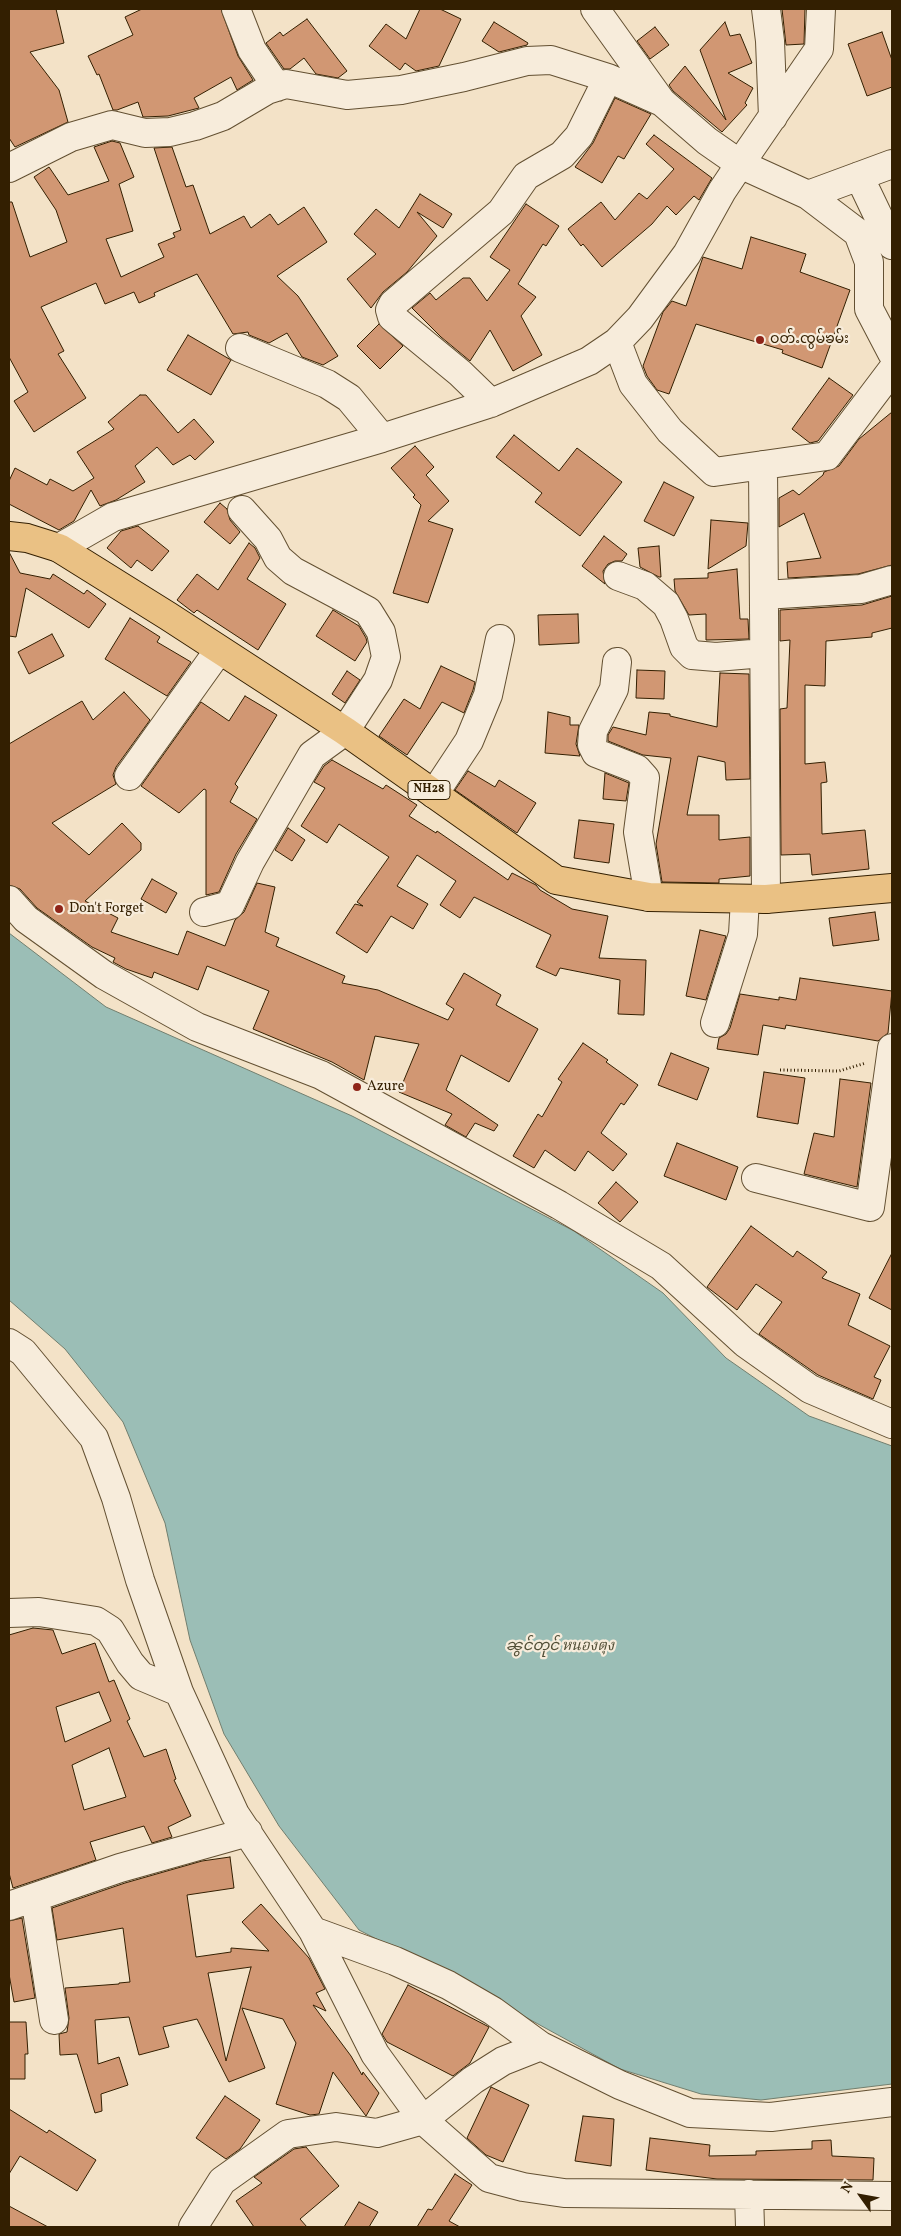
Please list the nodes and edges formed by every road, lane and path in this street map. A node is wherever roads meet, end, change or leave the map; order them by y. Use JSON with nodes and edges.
{"nodes":[{"id":1,"x":236,"y":9,"type":"edge"},
{"id":2,"x":595,"y":9,"type":"edge"},
{"id":3,"x":766,"y":9,"type":"edge"},
{"id":4,"x":821,"y":9,"type":"edge"},
{"id":5,"x":608,"y":78,"type":"junction"},
{"id":6,"x":277,"y":87,"type":"junction"},
{"id":7,"x":662,"y":102,"type":"junction"},
{"id":8,"x":773,"y":117,"type":"junction"},
{"id":9,"x":740,"y":164,"type":"junction"},
{"id":10,"x":892,"y":164,"type":"edge"},
{"id":11,"x":9,"y":168,"type":"edge"},
{"id":12,"x":859,"y":176,"type":"junction"},
{"id":13,"x":808,"y":195,"type":"junction"},
{"id":14,"x":892,"y":245,"type":"edge"},
{"id":15,"x":617,"y":342,"type":"junction"},
{"id":16,"x":240,"y":348,"type":"dead end"},
{"id":17,"x":892,"y":353,"type":"edge"},
{"id":18,"x":892,"y":370,"type":"edge"},
{"id":19,"x":491,"y":403,"type":"junction"},
{"id":20,"x":382,"y":438,"type":"junction"},
{"id":21,"x":763,"y":465,"type":"junction"},
{"id":22,"x":242,"y":510,"type":"dead end"},
{"id":23,"x":9,"y":536,"type":"edge"},
{"id":24,"x":59,"y":548,"type":"junction"},
{"id":25,"x":618,"y":576,"type":"dead end"},
{"id":26,"x":892,"y":580,"type":"edge"},
{"id":27,"x":764,"y":595,"type":"junction"},
{"id":28,"x":500,"y":639,"type":"dead end"},
{"id":29,"x":219,"y":650,"type":"junction"},
{"id":30,"x":764,"y":653,"type":"junction"},
{"id":31,"x":617,"y":662,"type":"dead end"},
{"id":32,"x":346,"y":732,"type":"junction"},
{"id":33,"x":129,"y":776,"type":"dead end"},
{"id":34,"x":434,"y":794,"type":"junction"},
{"id":35,"x":892,"y":888,"type":"edge"},
{"id":36,"x":649,"y":897,"type":"junction"},
{"id":37,"x":756,"y":899,"type":"junction"},
{"id":38,"x":9,"y":900,"type":"edge"},
{"id":39,"x":204,"y":912,"type":"dead end"},
{"id":40,"x":715,"y":1023,"type":"dead end"},
{"id":41,"x":892,"y":1052,"type":"edge"},
{"id":42,"x":780,"y":1070,"type":"dead end"},
{"id":43,"x":756,"y":1178,"type":"dead end"},
{"id":44,"x":9,"y":1343,"type":"edge"},
{"id":45,"x":892,"y":1424,"type":"edge"},
{"id":46,"x":9,"y":1613,"type":"edge"},
{"id":47,"x":179,"y":1692,"type":"junction"},
{"id":48,"x":248,"y":1832,"type":"junction"},
{"id":49,"x":35,"y":1897,"type":"junction"},
{"id":50,"x":9,"y":1906,"type":"edge"},
{"id":51,"x":312,"y":1931,"type":"junction"},
{"id":52,"x":54,"y":2020,"type":"dead end"},
{"id":53,"x":541,"y":2046,"type":"junction"},
{"id":54,"x":892,"y":2102,"type":"edge"},
{"id":55,"x":423,"y":2120,"type":"junction"},
{"id":56,"x":749,"y":2194,"type":"junction"},
{"id":57,"x":892,"y":2196,"type":"edge"},
{"id":58,"x":193,"y":2227,"type":"edge"},
{"id":59,"x":750,"y":2227,"type":"edge"}],
"edges":[{"from":1,"to":6,"type":"street"},
{"from":2,"to":7,"type":"street"},
{"from":3,"to":8,"type":"street"},
{"from":4,"to":8,"type":"street"},
{"from":5,"to":6,"type":"street"},
{"from":5,"to":7,"type":"street"},
{"from":5,"to":19,"type":"street"},
{"from":6,"to":11,"type":"street"},
{"from":7,"to":9,"type":"street"},
{"from":8,"to":9,"type":"street"},
{"from":9,"to":13,"type":"street"},
{"from":9,"to":15,"type":"street"},
{"from":10,"to":12,"type":"street"},
{"from":12,"to":13,"type":"street"},
{"from":12,"to":14,"type":"street"},
{"from":13,"to":17,"type":"street"},
{"from":15,"to":19,"type":"street"},
{"from":15,"to":21,"type":"street"},
{"from":16,"to":20,"type":"street"},
{"from":18,"to":21,"type":"street"},
{"from":19,"to":20,"type":"street"},
{"from":20,"to":24,"type":"street"},
{"from":21,"to":27,"type":"street"},
{"from":22,"to":32,"type":"street"},
{"from":23,"to":24,"type":"highway","number":"NH28"},
{"from":24,"to":29,"type":"highway","number":"NH28"},
{"from":25,"to":30,"type":"street"},
{"from":26,"to":27,"type":"street"},
{"from":27,"to":30,"type":"street"},
{"from":28,"to":34,"type":"street"},
{"from":29,"to":32,"type":"highway","number":"NH28"},
{"from":29,"to":33,"type":"street"},
{"from":30,"to":37,"type":"street"},
{"from":31,"to":36,"type":"street"},
{"from":32,"to":34,"type":"highway","number":"NH28"},
{"from":32,"to":39,"type":"street"},
{"from":34,"to":36,"type":"highway","number":"NH28"},
{"from":35,"to":37,"type":"highway","number":"NH28"},
{"from":36,"to":37,"type":"highway","number":"NH28"},
{"from":37,"to":40,"type":"street"},
{"from":38,"to":45,"type":"street"},
{"from":41,"to":42,"type":"path"},
{"from":41,"to":43,"type":"street"},
{"from":44,"to":47,"type":"street"},
{"from":46,"to":47,"type":"street"},
{"from":47,"to":48,"type":"street"},
{"from":48,"to":49,"type":"street"},
{"from":48,"to":51,"type":"street"},
{"from":49,"to":50,"type":"street"},
{"from":49,"to":52,"type":"street"},
{"from":51,"to":53,"type":"street"},
{"from":51,"to":55,"type":"street"},
{"from":53,"to":54,"type":"street"},
{"from":53,"to":55,"type":"street"},
{"from":55,"to":56,"type":"street"},
{"from":55,"to":58,"type":"street"},
{"from":56,"to":57,"type":"street"},
{"from":56,"to":59,"type":"street"}]}
